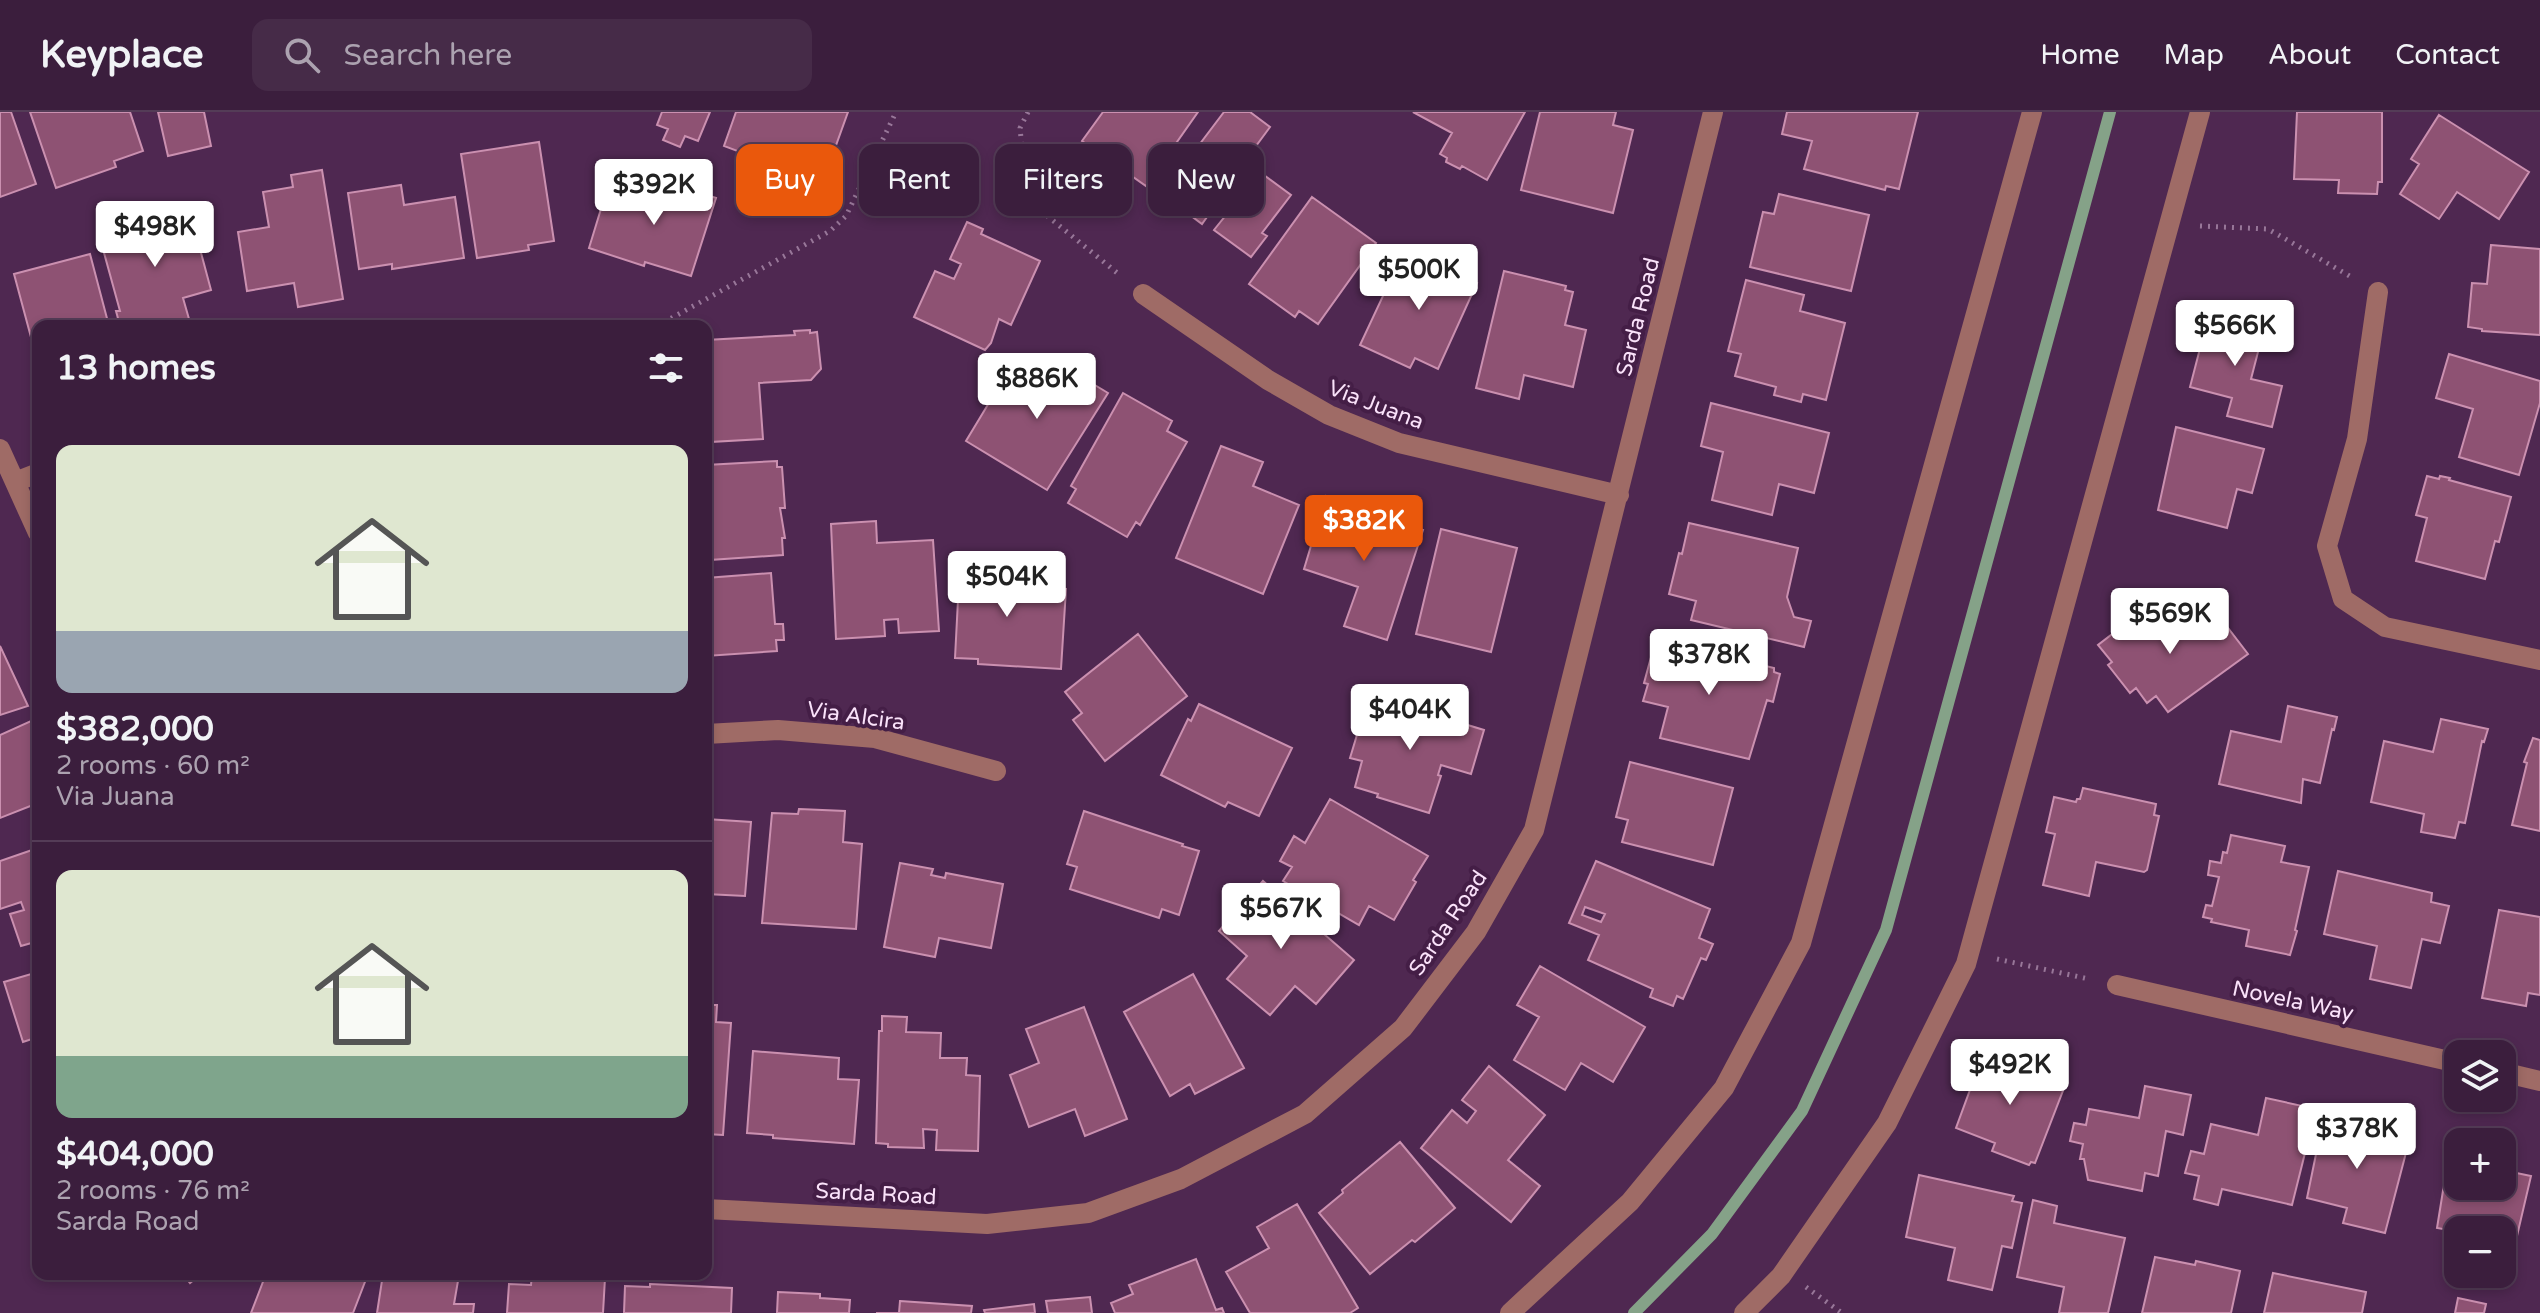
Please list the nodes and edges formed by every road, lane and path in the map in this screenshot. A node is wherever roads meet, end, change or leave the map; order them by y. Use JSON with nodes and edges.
{"nodes":[{"id":1,"x":896,"y":112,"type":"edge"},
{"id":2,"x":1028,"y":112,"type":"edge"},
{"id":3,"x":1713,"y":112,"type":"edge"},
{"id":4,"x":2032,"y":112,"type":"edge"},
{"id":5,"x":2200,"y":112,"type":"edge"},
{"id":6,"x":2191,"y":226,"type":"dead end"},
{"id":7,"x":2378,"y":292,"type":"joint"},
{"id":8,"x":1143,"y":294,"type":"joint"},
{"id":9,"x":668,"y":320,"type":"edge"},
{"id":10,"x":0,"y":449,"type":"edge"},
{"id":11,"x":32,"y":475,"type":"edge"},
{"id":12,"x":15,"y":482,"type":"junction"},
{"id":13,"x":1619,"y":495,"type":"junction"},
{"id":14,"x":32,"y":520,"type":"edge"},
{"id":15,"x":2540,"y":660,"type":"edge"},
{"id":16,"x":712,"y":734,"type":"edge"},
{"id":17,"x":996,"y":771,"type":"dead end"},
{"id":18,"x":1993,"y":959,"type":"dead end"},
{"id":19,"x":2117,"y":985,"type":"joint"},
{"id":20,"x":2444,"y":1060,"type":"edge"},
{"id":21,"x":2516,"y":1075,"type":"edge"},
{"id":22,"x":2540,"y":1081,"type":"edge"},
{"id":23,"x":712,"y":1209,"type":"edge"},
{"id":24,"x":1806,"y":1286,"type":"dead end"},
{"id":25,"x":1510,"y":1313,"type":"edge"},
{"id":26,"x":1744,"y":1313,"type":"edge"},
{"id":27,"x":1842,"y":1313,"type":"edge"}],
"edges":[{"from":1,"to":9,"type":"path"},
{"from":2,"to":8,"type":"path"},
{"from":3,"to":13,"type":"street","name":"Sarda Road"},
{"from":4,"to":25,"type":"street"},
{"from":5,"to":26,"type":"street"},
{"from":6,"to":7,"type":"path"},
{"from":7,"to":15,"type":"street"},
{"from":8,"to":13,"type":"street","name":"Via Juana"},
{"from":10,"to":12,"type":"street"},
{"from":11,"to":12,"type":"street"},
{"from":12,"to":14,"type":"street"},
{"from":13,"to":23,"type":"street","name":"Sarda Road"},
{"from":16,"to":17,"type":"street","name":"Via Alcira"},
{"from":18,"to":19,"type":"path"},
{"from":19,"to":20,"type":"street","name":"Novela Way"},
{"from":21,"to":22,"type":"street"},
{"from":24,"to":27,"type":"path"}]}
